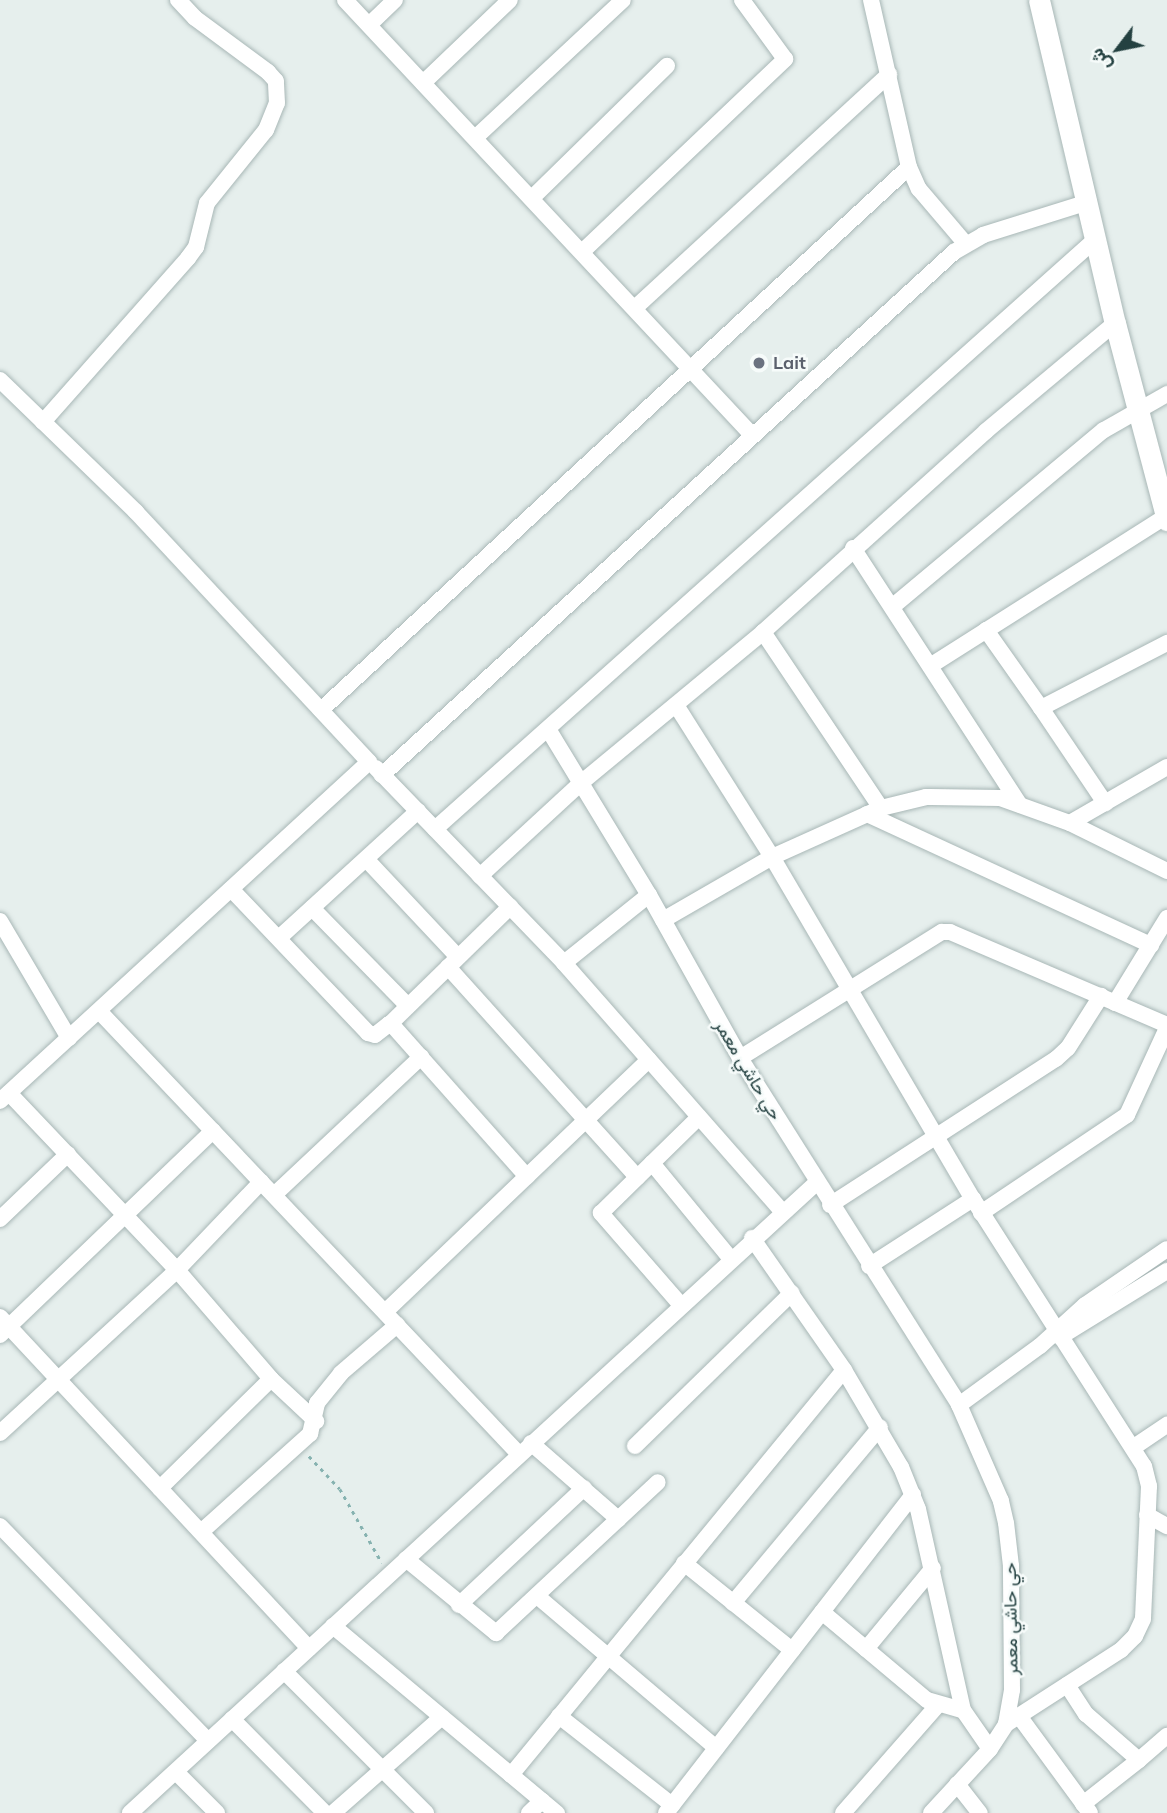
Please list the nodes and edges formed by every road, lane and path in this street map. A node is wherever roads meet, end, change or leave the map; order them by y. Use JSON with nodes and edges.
{"nodes":[{"id":1,"x":178,"y":0,"type":"edge"},
{"id":2,"x":345,"y":0,"type":"edge"},
{"id":3,"x":395,"y":0,"type":"edge"},
{"id":4,"x":510,"y":0,"type":"edge"},
{"id":5,"x":623,"y":0,"type":"edge"},
{"id":6,"x":742,"y":0,"type":"edge"},
{"id":7,"x":871,"y":0,"type":"edge"},
{"id":8,"x":1040,"y":0,"type":"edge"},
{"id":9,"x":369,"y":25,"type":"junction"},
{"id":10,"x":667,"y":66,"type":"dead end"},
{"id":11,"x":889,"y":74,"type":"junction"},
{"id":12,"x":423,"y":83,"type":"junction"},
{"id":13,"x":475,"y":138,"type":"junction"},
{"id":14,"x":909,"y":167,"type":"junction"},
{"id":15,"x":531,"y":198,"type":"junction"},
{"id":16,"x":1088,"y":202,"type":"junction"},
{"id":17,"x":1097,"y":237,"type":"junction"},
{"id":18,"x":965,"y":243,"type":"junction"},
{"id":19,"x":583,"y":251,"type":"junction"},
{"id":20,"x":636,"y":307,"type":"junction"},
{"id":21,"x":1115,"y":323,"type":"junction"},
{"id":22,"x":690,"y":365,"type":"junction"},
{"id":23,"x":0,"y":380,"type":"edge"},
{"id":24,"x":1167,"y":394,"type":"edge"},
{"id":25,"x":1140,"y":408,"type":"junction"},
{"id":26,"x":43,"y":422,"type":"junction"},
{"id":27,"x":752,"y":435,"type":"junction"},
{"id":28,"x":1167,"y":518,"type":"edge"},
{"id":29,"x":853,"y":548,"type":"junction"},
{"id":30,"x":892,"y":607,"type":"junction"},
{"id":31,"x":986,"y":630,"type":"junction"},
{"id":32,"x":763,"y":632,"type":"junction"},
{"id":33,"x":1167,"y":643,"type":"edge"},
{"id":34,"x":930,"y":666,"type":"junction"},
{"id":35,"x":676,"y":705,"type":"junction"},
{"id":36,"x":1041,"y":708,"type":"junction"},
{"id":37,"x":321,"y":710,"type":"junction"},
{"id":38,"x":548,"y":729,"type":"junction"},
{"id":39,"x":369,"y":762,"type":"junction"},
{"id":40,"x":1167,"y":767,"type":"edge"},
{"id":41,"x":382,"y":775,"type":"junction"},
{"id":42,"x":582,"y":782,"type":"junction"},
{"id":43,"x":1105,"y":803,"type":"junction"},
{"id":44,"x":1020,"y":805,"type":"junction"},
{"id":45,"x":418,"y":811,"type":"junction"},
{"id":46,"x":874,"y":811,"type":"junction"},
{"id":47,"x":1070,"y":823,"type":"junction"},
{"id":48,"x":435,"y":830,"type":"junction"},
{"id":49,"x":772,"y":857,"type":"junction"},
{"id":50,"x":366,"y":859,"type":"junction"},
{"id":51,"x":1167,"y":872,"type":"edge"},
{"id":52,"x":480,"y":876,"type":"junction"},
{"id":53,"x":231,"y":889,"type":"junction"},
{"id":54,"x":649,"y":895,"type":"junction"},
{"id":55,"x":510,"y":907,"type":"junction"},
{"id":56,"x":312,"y":908,"type":"junction"},
{"id":57,"x":1167,"y":918,"type":"edge"},
{"id":58,"x":663,"y":920,"type":"junction"},
{"id":59,"x":0,"y":921,"type":"edge"},
{"id":60,"x":280,"y":937,"type":"junction"},
{"id":61,"x":1151,"y":945,"type":"junction"},
{"id":62,"x":453,"y":962,"type":"junction"},
{"id":63,"x":564,"y":963,"type":"junction"},
{"id":64,"x":847,"y":991,"type":"junction"},
{"id":65,"x":1108,"y":1000,"type":"junction"},
{"id":66,"x":408,"y":1006,"type":"junction"},
{"id":67,"x":99,"y":1011,"type":"junction"},
{"id":68,"x":390,"y":1024,"type":"junction"},
{"id":69,"x":1167,"y":1026,"type":"edge"},
{"id":70,"x":69,"y":1038,"type":"junction"},
{"id":71,"x":421,"y":1057,"type":"junction"},
{"id":72,"x":740,"y":1058,"type":"junction"},
{"id":73,"x":649,"y":1060,"type":"junction"},
{"id":74,"x":5,"y":1097,"type":"edge"},
{"id":75,"x":699,"y":1117,"type":"junction"},
{"id":76,"x":585,"y":1122,"type":"junction"},
{"id":77,"x":214,"y":1131,"type":"junction"},
{"id":78,"x":938,"y":1134,"type":"junction"},
{"id":79,"x":68,"y":1154,"type":"junction"},
{"id":80,"x":652,"y":1163,"type":"junction"},
{"id":81,"x":527,"y":1177,"type":"junction"},
{"id":82,"x":637,"y":1177,"type":"junction"},
{"id":83,"x":261,"y":1182,"type":"junction"},
{"id":84,"x":816,"y":1183,"type":"junction"},
{"id":85,"x":274,"y":1195,"type":"junction"},
{"id":86,"x":830,"y":1205,"type":"junction"},
{"id":87,"x":977,"y":1206,"type":"junction"},
{"id":88,"x":782,"y":1211,"type":"junction"},
{"id":89,"x":125,"y":1214,"type":"junction"},
{"id":90,"x":0,"y":1219,"type":"edge"},
{"id":91,"x":752,"y":1238,"type":"junction"},
{"id":92,"x":1167,"y":1249,"type":"edge"},
{"id":93,"x":730,"y":1258,"type":"junction"},
{"id":94,"x":869,"y":1266,"type":"junction"},
{"id":95,"x":177,"y":1270,"type":"junction"},
{"id":96,"x":1167,"y":1271,"type":"edge"},
{"id":97,"x":792,"y":1293,"type":"junction"},
{"id":98,"x":680,"y":1304,"type":"junction"},
{"id":99,"x":386,"y":1312,"type":"junction"},
{"id":100,"x":397,"y":1325,"type":"junction"},
{"id":101,"x":3,"y":1326,"type":"edge"},
{"id":102,"x":1054,"y":1336,"type":"junction"},
{"id":103,"x":844,"y":1370,"type":"junction"},
{"id":104,"x":58,"y":1379,"type":"junction"},
{"id":105,"x":271,"y":1379,"type":"junction"},
{"id":106,"x":958,"y":1405,"type":"junction"},
{"id":107,"x":316,"y":1421,"type":"junction"},
{"id":108,"x":1167,"y":1425,"type":"edge"},
{"id":109,"x":880,"y":1427,"type":"junction"},
{"id":110,"x":0,"y":1433,"type":"edge"},
{"id":111,"x":299,"y":1446,"type":"junction"},
{"id":112,"x":635,"y":1447,"type":"dead end"},
{"id":113,"x":1135,"y":1447,"type":"junction"},
{"id":114,"x":525,"y":1448,"type":"junction"},
{"id":115,"x":658,"y":1482,"type":"dead end"},
{"id":116,"x":160,"y":1488,"type":"junction"},
{"id":117,"x":583,"y":1488,"type":"junction"},
{"id":118,"x":913,"y":1495,"type":"junction"},
{"id":119,"x":1147,"y":1515,"type":"junction"},
{"id":120,"x":618,"y":1519,"type":"junction"},
{"id":121,"x":0,"y":1526,"type":"edge"},
{"id":122,"x":1167,"y":1526,"type":"edge"},
{"id":123,"x":201,"y":1532,"type":"junction"},
{"id":124,"x":406,"y":1559,"type":"junction"},
{"id":125,"x":684,"y":1563,"type":"junction"},
{"id":126,"x":933,"y":1568,"type":"junction"},
{"id":127,"x":389,"y":1574,"type":"junction"},
{"id":128,"x":537,"y":1596,"type":"junction"},
{"id":129,"x":733,"y":1603,"type":"junction"},
{"id":130,"x":459,"y":1605,"type":"junction"},
{"id":131,"x":822,"y":1612,"type":"junction"},
{"id":132,"x":333,"y":1626,"type":"junction"},
{"id":133,"x":309,"y":1648,"type":"junction"},
{"id":134,"x":866,"y":1649,"type":"junction"},
{"id":135,"x":792,"y":1650,"type":"junction"},
{"id":136,"x":608,"y":1656,"type":"junction"},
{"id":137,"x":284,"y":1671,"type":"junction"},
{"id":138,"x":1067,"y":1685,"type":"junction"},
{"id":139,"x":937,"y":1706,"type":"junction"},
{"id":140,"x":963,"y":1710,"type":"junction"},
{"id":141,"x":559,"y":1716,"type":"junction"},
{"id":142,"x":442,"y":1717,"type":"junction"},
{"id":143,"x":232,"y":1719,"type":"junction"},
{"id":144,"x":1013,"y":1720,"type":"junction"},
{"id":145,"x":1167,"y":1736,"type":"edge"},
{"id":146,"x":208,"y":1741,"type":"junction"},
{"id":147,"x":716,"y":1748,"type":"junction"},
{"id":148,"x":990,"y":1749,"type":"junction"},
{"id":149,"x":1139,"y":1760,"type":"junction"},
{"id":150,"x":382,"y":1766,"type":"junction"},
{"id":151,"x":176,"y":1772,"type":"junction"},
{"id":152,"x":511,"y":1775,"type":"junction"},
{"id":153,"x":957,"y":1784,"type":"junction"},
{"id":154,"x":542,"y":1801,"type":"junction"},
{"id":155,"x":669,"y":1809,"type":"edge"},
{"id":156,"x":1086,"y":1809,"type":"edge"},
{"id":157,"x":130,"y":1813,"type":"edge"},
{"id":158,"x":217,"y":1813,"type":"edge"},
{"id":159,"x":325,"y":1813,"type":"edge"},
{"id":160,"x":332,"y":1813,"type":"edge"},
{"id":161,"x":426,"y":1813,"type":"edge"},
{"id":162,"x":528,"y":1813,"type":"edge"},
{"id":163,"x":557,"y":1813,"type":"edge"},
{"id":164,"x":843,"y":1813,"type":"edge"},
{"id":165,"x":931,"y":1813,"type":"edge"},
{"id":166,"x":979,"y":1813,"type":"edge"}],
"edges":[{"from":1,"to":26,"type":"street"},
{"from":2,"to":9,"type":"street"},
{"from":3,"to":9,"type":"street"},
{"from":4,"to":12,"type":"street"},
{"from":5,"to":13,"type":"street"},
{"from":6,"to":19,"type":"street"},
{"from":7,"to":11,"type":"street"},
{"from":8,"to":16,"type":"street"},
{"from":9,"to":12,"type":"street"},
{"from":10,"to":15,"type":"street"},
{"from":11,"to":14,"type":"street"},
{"from":11,"to":20,"type":"street"},
{"from":12,"to":13,"type":"street"},
{"from":13,"to":15,"type":"street"},
{"from":14,"to":18,"type":"street"},
{"from":14,"to":22,"type":"street"},
{"from":15,"to":19,"type":"street"},
{"from":16,"to":17,"type":"street"},
{"from":16,"to":18,"type":"street"},
{"from":17,"to":21,"type":"street"},
{"from":17,"to":38,"type":"street"},
{"from":18,"to":27,"type":"street"},
{"from":19,"to":20,"type":"street"},
{"from":20,"to":22,"type":"street"},
{"from":21,"to":25,"type":"street"},
{"from":21,"to":29,"type":"street"},
{"from":22,"to":27,"type":"street"},
{"from":22,"to":37,"type":"street"},
{"from":23,"to":26,"type":"street"},
{"from":24,"to":25,"type":"street"},
{"from":25,"to":28,"type":"street"},
{"from":25,"to":30,"type":"street"},
{"from":26,"to":37,"type":"street"},
{"from":27,"to":41,"type":"street"},
{"from":28,"to":31,"type":"street"},
{"from":29,"to":30,"type":"street"},
{"from":29,"to":32,"type":"street"},
{"from":30,"to":34,"type":"street"},
{"from":31,"to":34,"type":"street"},
{"from":31,"to":36,"type":"street"},
{"from":32,"to":35,"type":"street"},
{"from":32,"to":46,"type":"street"},
{"from":33,"to":36,"type":"street"},
{"from":34,"to":44,"type":"street"},
{"from":35,"to":42,"type":"street"},
{"from":35,"to":49,"type":"street"},
{"from":36,"to":43,"type":"street"},
{"from":37,"to":39,"type":"street"},
{"from":38,"to":42,"type":"street","name":"حي حاشي معمر"},
{"from":38,"to":48,"type":"street"},
{"from":39,"to":41,"type":"street"},
{"from":39,"to":53,"type":"street"},
{"from":40,"to":43,"type":"street"},
{"from":41,"to":45,"type":"street"},
{"from":42,"to":52,"type":"street"},
{"from":42,"to":54,"type":"street","name":"حي حاشي معمر"},
{"from":43,"to":47,"type":"street"},
{"from":44,"to":46,"type":"street"},
{"from":44,"to":47,"type":"street"},
{"from":45,"to":48,"type":"street"},
{"from":45,"to":50,"type":"street"},
{"from":46,"to":49,"type":"street"},
{"from":46,"to":61,"type":"street"},
{"from":47,"to":51,"type":"street"},
{"from":48,"to":52,"type":"street"},
{"from":49,"to":58,"type":"street"},
{"from":49,"to":64,"type":"street"},
{"from":50,"to":56,"type":"street"},
{"from":50,"to":62,"type":"street"},
{"from":52,"to":55,"type":"street"},
{"from":53,"to":60,"type":"street"},
{"from":53,"to":67,"type":"street"},
{"from":54,"to":58,"type":"street","name":"حي حاشي معمر"},
{"from":54,"to":63,"type":"street"},
{"from":55,"to":62,"type":"street"},
{"from":55,"to":63,"type":"street"},
{"from":56,"to":60,"type":"street"},
{"from":56,"to":66,"type":"street"},
{"from":57,"to":61,"type":"street"},
{"from":58,"to":72,"type":"street","name":"حي حاشي معمر"},
{"from":59,"to":70,"type":"street"},
{"from":60,"to":68,"type":"street"},
{"from":61,"to":65,"type":"street"},
{"from":62,"to":66,"type":"street"},
{"from":62,"to":76,"type":"street"},
{"from":63,"to":73,"type":"street"},
{"from":64,"to":65,"type":"street"},
{"from":64,"to":72,"type":"street"},
{"from":64,"to":78,"type":"street"},
{"from":65,"to":69,"type":"street"},
{"from":65,"to":78,"type":"street"},
{"from":66,"to":68,"type":"street"},
{"from":67,"to":70,"type":"street"},
{"from":67,"to":77,"type":"street"},
{"from":68,"to":71,"type":"street"},
{"from":69,"to":87,"type":"street"},
{"from":70,"to":74,"type":"street"},
{"from":71,"to":81,"type":"street"},
{"from":71,"to":85,"type":"street"},
{"from":72,"to":84,"type":"street","name":"حي حاشي معمر"},
{"from":73,"to":75,"type":"street"},
{"from":73,"to":76,"type":"street"},
{"from":74,"to":79,"type":"street"},
{"from":75,"to":80,"type":"street"},
{"from":75,"to":88,"type":"street"},
{"from":76,"to":81,"type":"street"},
{"from":76,"to":82,"type":"street"},
{"from":77,"to":83,"type":"street"},
{"from":77,"to":89,"type":"street"},
{"from":78,"to":86,"type":"street"},
{"from":78,"to":87,"type":"street"},
{"from":79,"to":89,"type":"street"},
{"from":79,"to":90,"type":"street"},
{"from":80,"to":82,"type":"street"},
{"from":80,"to":93,"type":"street"},
{"from":81,"to":99,"type":"street"},
{"from":82,"to":98,"type":"street"},
{"from":83,"to":85,"type":"street"},
{"from":83,"to":95,"type":"street"},
{"from":84,"to":86,"type":"street","name":"حي حاشي معمر"},
{"from":84,"to":88,"type":"street"},
{"from":85,"to":99,"type":"street"},
{"from":86,"to":94,"type":"street","name":"حي حاشي معمر"},
{"from":87,"to":94,"type":"street"},
{"from":87,"to":102,"type":"street"},
{"from":88,"to":91,"type":"street"},
{"from":89,"to":95,"type":"street"},
{"from":89,"to":101,"type":"street"},
{"from":91,"to":93,"type":"street"},
{"from":91,"to":97,"type":"street"},
{"from":92,"to":102,"type":"street"},
{"from":93,"to":98,"type":"street"},
{"from":94,"to":106,"type":"street","name":"حي حاشي معمر"},
{"from":95,"to":104,"type":"street"},
{"from":95,"to":105,"type":"street"},
{"from":96,"to":102,"type":"street"},
{"from":97,"to":103,"type":"street"},
{"from":97,"to":112,"type":"street"},
{"from":98,"to":114,"type":"street"},
{"from":99,"to":100,"type":"street"},
{"from":100,"to":107,"type":"street"},
{"from":100,"to":114,"type":"street"},
{"from":101,"to":104,"type":"street"},
{"from":102,"to":106,"type":"street"},
{"from":102,"to":113,"type":"street"},
{"from":103,"to":109,"type":"street"},
{"from":103,"to":125,"type":"street"},
{"from":104,"to":110,"type":"street"},
{"from":104,"to":116,"type":"street"},
{"from":105,"to":107,"type":"street"},
{"from":105,"to":116,"type":"street"},
{"from":106,"to":144,"type":"street","name":"حي حاشي معمر"},
{"from":107,"to":111,"type":"street"},
{"from":108,"to":113,"type":"street"},
{"from":109,"to":118,"type":"street"},
{"from":109,"to":129,"type":"street"},
{"from":111,"to":123,"type":"street"},
{"from":111,"to":127,"type":"path"},
{"from":113,"to":119,"type":"street"},
{"from":114,"to":117,"type":"street"},
{"from":114,"to":124,"type":"street"},
{"from":115,"to":120,"type":"street"},
{"from":116,"to":123,"type":"street"},
{"from":117,"to":120,"type":"street"},
{"from":117,"to":130,"type":"street"},
{"from":118,"to":126,"type":"street"},
{"from":118,"to":131,"type":"street"},
{"from":119,"to":122,"type":"street"},
{"from":119,"to":138,"type":"street"},
{"from":120,"to":128,"type":"street"},
{"from":121,"to":146,"type":"street"},
{"from":123,"to":133,"type":"street"},
{"from":124,"to":127,"type":"street"},
{"from":124,"to":130,"type":"street"},
{"from":125,"to":129,"type":"street"},
{"from":125,"to":136,"type":"street"},
{"from":126,"to":134,"type":"street"},
{"from":126,"to":140,"type":"street"},
{"from":127,"to":132,"type":"street"},
{"from":128,"to":130,"type":"street"},
{"from":128,"to":136,"type":"street"},
{"from":129,"to":135,"type":"street"},
{"from":131,"to":134,"type":"street"},
{"from":131,"to":135,"type":"street"},
{"from":132,"to":133,"type":"street"},
{"from":132,"to":142,"type":"street"},
{"from":133,"to":137,"type":"street"},
{"from":134,"to":139,"type":"street"},
{"from":135,"to":147,"type":"street"},
{"from":136,"to":141,"type":"street"},
{"from":136,"to":147,"type":"street"},
{"from":137,"to":143,"type":"street"},
{"from":137,"to":150,"type":"street"},
{"from":138,"to":144,"type":"street"},
{"from":138,"to":149,"type":"street"},
{"from":139,"to":140,"type":"street"},
{"from":139,"to":164,"type":"street"},
{"from":140,"to":148,"type":"street"},
{"from":141,"to":152,"type":"street"},
{"from":141,"to":155,"type":"street"},
{"from":142,"to":150,"type":"street"},
{"from":142,"to":152,"type":"street"},
{"from":143,"to":146,"type":"street"},
{"from":143,"to":159,"type":"street"},
{"from":144,"to":148,"type":"street","name":"حي حاشي معمر"},
{"from":144,"to":156,"type":"street"},
{"from":145,"to":149,"type":"street"},
{"from":146,"to":151,"type":"street"},
{"from":147,"to":155,"type":"street"},
{"from":148,"to":153,"type":"street","name":"حي حاشي معمر"},
{"from":149,"to":156,"type":"street"},
{"from":150,"to":160,"type":"street"},
{"from":150,"to":161,"type":"street"},
{"from":151,"to":157,"type":"street"},
{"from":151,"to":158,"type":"street"},
{"from":152,"to":154,"type":"street"},
{"from":153,"to":165,"type":"street","name":"حي حاشي معمر"},
{"from":153,"to":166,"type":"street"},
{"from":154,"to":162,"type":"street"},
{"from":154,"to":163,"type":"street"}]}
